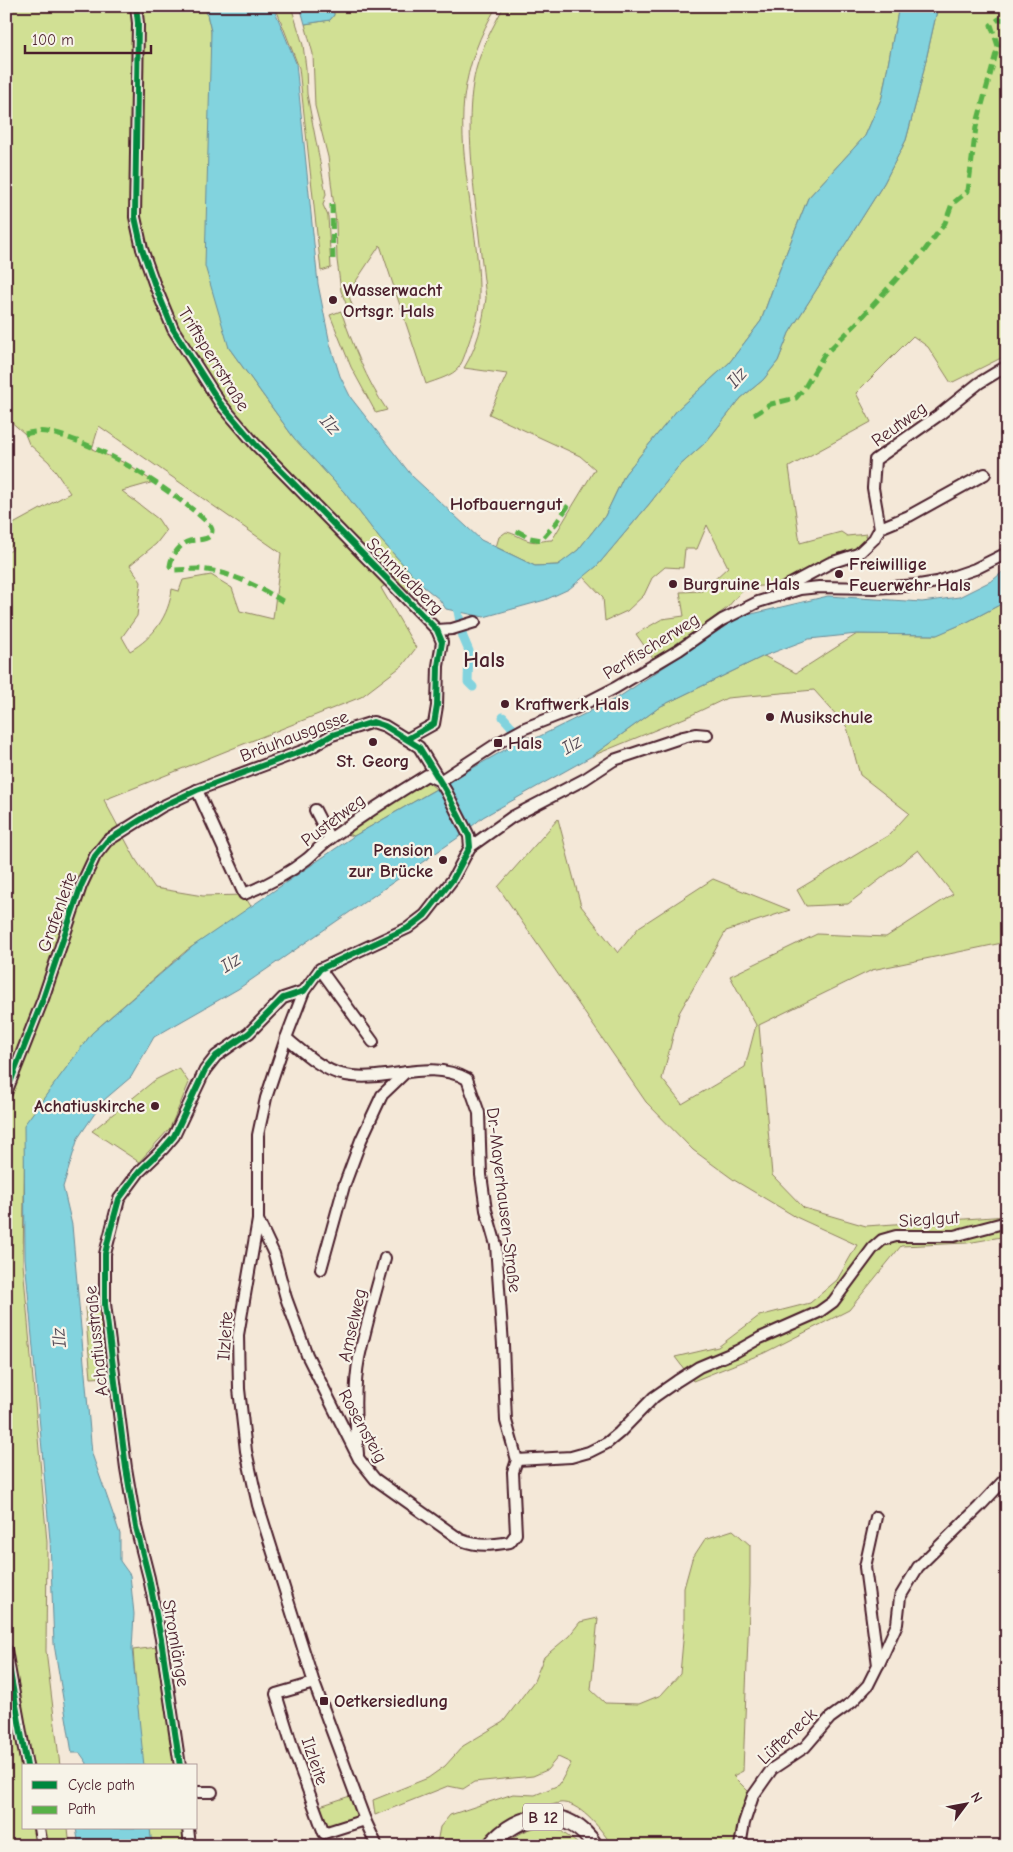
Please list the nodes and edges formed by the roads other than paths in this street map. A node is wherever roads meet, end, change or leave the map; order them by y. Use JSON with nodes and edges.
{"nodes":[{"id":1,"x":136,"y":6,"type":"edge"},
{"id":2,"x":1007,"y":366,"type":"edge"},
{"id":3,"x":985,"y":474,"type":"dead end"},
{"id":4,"x":880,"y":528,"type":"junction"},
{"id":5,"x":348,"y":539,"type":"joint"},
{"id":6,"x":1007,"y":553,"type":"edge"},
{"id":7,"x":771,"y":598,"type":"junction"},
{"id":8,"x":471,"y":624,"type":"dead end"},
{"id":9,"x":437,"y":630,"type":"junction"},
{"id":10,"x":707,"y":735,"type":"dead end"},
{"id":11,"x":407,"y":739,"type":"junction"},
{"id":12,"x":440,"y":781,"type":"junction"},
{"id":13,"x":197,"y":790,"type":"junction"},
{"id":14,"x":315,"y":810,"type":"dead end"},
{"id":15,"x":330,"y":839,"type":"junction"},
{"id":16,"x":470,"y":847,"type":"junction"},
{"id":17,"x":320,"y":969,"type":"junction"},
{"id":18,"x":304,"y":991,"type":"junction"},
{"id":19,"x":286,"y":1038,"type":"junction"},
{"id":20,"x":373,"y":1042,"type":"dead end"},
{"id":21,"x":406,"y":1072,"type":"junction"},
{"id":22,"x":6,"y":1093,"type":"edge"},
{"id":23,"x":258,"y":1220,"type":"junction"},
{"id":24,"x":1007,"y":1222,"type":"edge"},
{"id":25,"x":385,"y":1258,"type":"dead end"},
{"id":26,"x":321,"y":1269,"type":"dead end"},
{"id":27,"x":359,"y":1459,"type":"junction"},
{"id":28,"x":517,"y":1460,"type":"junction"},
{"id":29,"x":1007,"y":1478,"type":"edge"},
{"id":30,"x":876,"y":1517,"type":"dead end"},
{"id":31,"x":136,"y":1527,"type":"joint"},
{"id":32,"x":6,"y":1650,"type":"edge"},
{"id":33,"x":878,"y":1665,"type":"junction"},
{"id":34,"x":314,"y":1683,"type":"junction"},
{"id":35,"x":27,"y":1764,"type":"edge"},
{"id":36,"x":180,"y":1764,"type":"edge"},
{"id":37,"x":198,"y":1792,"type":"edge"},
{"id":38,"x":212,"y":1792,"type":"dead end"},
{"id":39,"x":365,"y":1820,"type":"junction"},
{"id":40,"x":39,"y":1830,"type":"edge"},
{"id":41,"x":188,"y":1830,"type":"edge"},
{"id":42,"x":42,"y":1846,"type":"edge"},
{"id":43,"x":190,"y":1846,"type":"edge"},
{"id":44,"x":377,"y":1846,"type":"edge"},
{"id":45,"x":490,"y":1846,"type":"edge"},
{"id":46,"x":596,"y":1846,"type":"edge"},
{"id":47,"x":740,"y":1846,"type":"edge"}],
"edges":[{"from":1,"to":5,"type":"street","name":"Triftsperrstraße"},
{"from":2,"to":4,"type":"street","name":"Reutweg"},
{"from":3,"to":4,"type":"street"},
{"from":4,"to":7,"type":"street"},
{"from":5,"to":9,"type":"street","name":"Schmiedberg"},
{"from":6,"to":7,"type":"street","name":"Perlfischerweg"},
{"from":7,"to":12,"type":"street","name":"Perlfischerweg"},
{"from":8,"to":9,"type":"street"},
{"from":9,"to":11,"type":"street","name":"Schmiedberg"},
{"from":10,"to":16,"type":"street"},
{"from":11,"to":12,"type":"street","name":"Bräuhausgasse"},
{"from":11,"to":13,"type":"street","name":"Bräuhausgasse"},
{"from":12,"to":15,"type":"street","name":"Pustetweg"},
{"from":12,"to":16,"type":"street","name":"Bräuhausgasse"},
{"from":13,"to":15,"type":"street","name":"Pustetweg"},
{"from":13,"to":22,"type":"street","name":"Grafenleite"},
{"from":14,"to":15,"type":"street"},
{"from":16,"to":17,"type":"street"},
{"from":17,"to":18,"type":"street","name":"Ilzleite"},
{"from":17,"to":20,"type":"street"},
{"from":18,"to":19,"type":"street","name":"Ilzleite"},
{"from":18,"to":31,"type":"street","name":"Achatiusstraße"},
{"from":19,"to":21,"type":"street","name":"Dr.-Mayerhausen-Straße"},
{"from":19,"to":23,"type":"street","name":"Ilzleite"},
{"from":21,"to":26,"type":"street"},
{"from":21,"to":28,"type":"street","name":"Dr.-Mayerhausen-Straße"},
{"from":23,"to":27,"type":"street","name":"Rosensteig"},
{"from":23,"to":34,"type":"street","name":"Ilzleite"},
{"from":24,"to":28,"type":"street","name":"Sieglgut"},
{"from":25,"to":27,"type":"street","name":"Amselweg"},
{"from":27,"to":28,"type":"street","name":"Rosensteig"},
{"from":29,"to":33,"type":"street","name":"Lüfteneck"},
{"from":30,"to":33,"type":"street"},
{"from":31,"to":36,"type":"street","name":"Stromlänge"},
{"from":32,"to":35,"type":"street"},
{"from":33,"to":47,"type":"street","name":"Lüfteneck"},
{"from":34,"to":39,"type":"street","name":"Ilzleite"},
{"from":34,"to":39,"type":"street","name":"Ilzleite"},
{"from":37,"to":38,"type":"street"},
{"from":39,"to":44,"type":"street","name":"Ilzleite"},
{"from":40,"to":42,"type":"street"},
{"from":41,"to":43,"type":"street"},
{"from":45,"to":46,"type":"main road","number":"B 12"}]}
